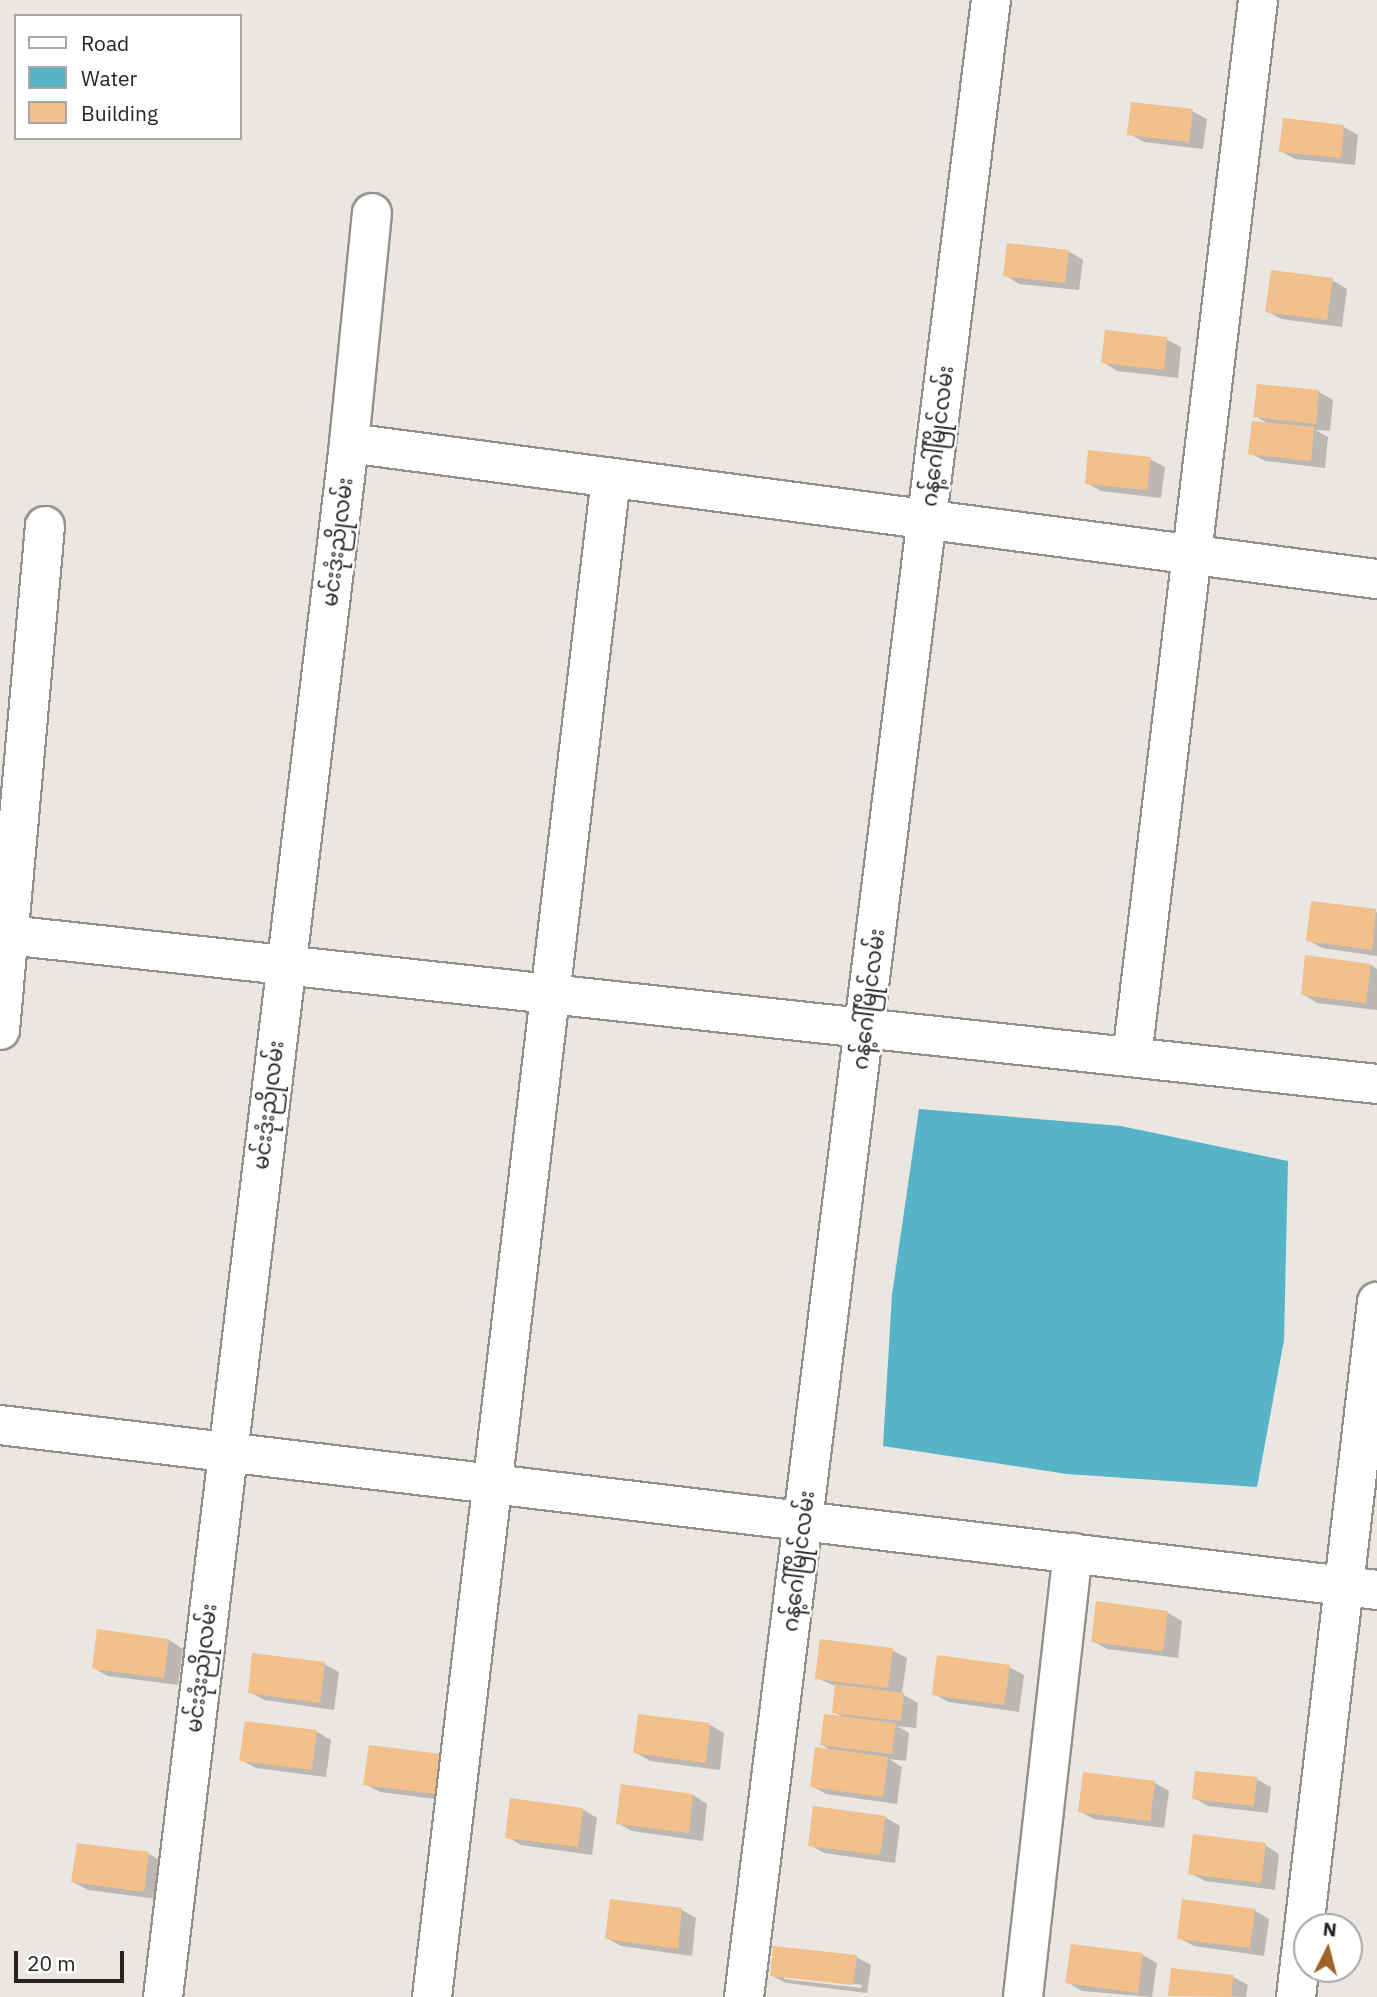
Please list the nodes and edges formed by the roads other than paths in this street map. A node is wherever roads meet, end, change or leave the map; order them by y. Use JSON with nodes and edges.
{"nodes":[{"id":1,"x":991,"y":0,"type":"edge"},
{"id":2,"x":1258,"y":0,"type":"edge"},
{"id":3,"x":372,"y":213,"type":"dead end"},
{"id":4,"x":349,"y":443,"type":"junction"},
{"id":5,"x":611,"y":478,"type":"junction"},
{"id":6,"x":927,"y":520,"type":"junction"},
{"id":7,"x":45,"y":526,"type":"dead end"},
{"id":8,"x":1193,"y":555,"type":"junction"},
{"id":9,"x":1377,"y":579,"type":"edge"},
{"id":10,"x":8,"y":935,"type":"junction"},
{"id":11,"x":285,"y":965,"type":"junction"},
{"id":12,"x":550,"y":994,"type":"junction"},
{"id":13,"x":864,"y":1028,"type":"junction"},
{"id":14,"x":0,"y":1030,"type":"edge"},
{"id":15,"x":1132,"y":1057,"type":"junction"},
{"id":16,"x":1377,"y":1084,"type":"edge"},
{"id":17,"x":1377,"y":1302,"type":"edge"},
{"id":18,"x":0,"y":1425,"type":"edge"},
{"id":19,"x":226,"y":1452,"type":"junction"},
{"id":20,"x":492,"y":1484,"type":"junction"},
{"id":21,"x":803,"y":1521,"type":"junction"},
{"id":22,"x":1073,"y":1553,"type":"junction"},
{"id":23,"x":1360,"y":1588,"type":"edge"},
{"id":24,"x":163,"y":1997,"type":"edge"},
{"id":25,"x":432,"y":1997,"type":"edge"},
{"id":26,"x":744,"y":1997,"type":"edge"},
{"id":27,"x":1023,"y":1997,"type":"edge"},
{"id":28,"x":1296,"y":1997,"type":"edge"}],
"edges":[{"from":1,"to":6,"type":"street","name":"ဂန့်ဂေါ်မြိုင်လမ်း"},
{"from":2,"to":8,"type":"street"},
{"from":3,"to":4,"type":"street","name":"မင်းဒုံးညိုလမ်း"},
{"from":4,"to":5,"type":"street"},
{"from":4,"to":11,"type":"street","name":"မင်းဒုံးညိုလမ်း"},
{"from":5,"to":6,"type":"street"},
{"from":5,"to":12,"type":"street"},
{"from":6,"to":8,"type":"street"},
{"from":6,"to":13,"type":"street","name":"ဂန့်ဂေါ်မြိုင်လမ်း"},
{"from":7,"to":10,"type":"street"},
{"from":8,"to":9,"type":"street"},
{"from":8,"to":15,"type":"street"},
{"from":10,"to":11,"type":"street"},
{"from":10,"to":14,"type":"street"},
{"from":11,"to":12,"type":"street"},
{"from":11,"to":19,"type":"street","name":"မင်းဒုံးညိုလမ်း"},
{"from":12,"to":13,"type":"street"},
{"from":12,"to":20,"type":"street"},
{"from":13,"to":15,"type":"street"},
{"from":13,"to":21,"type":"street","name":"ဂန့်ဂေါ်မြိုင်လမ်း"},
{"from":15,"to":16,"type":"street"},
{"from":17,"to":23,"type":"street"},
{"from":18,"to":19,"type":"street"},
{"from":19,"to":20,"type":"street"},
{"from":19,"to":24,"type":"street","name":"မင်းဒုံးညိုလမ်း"},
{"from":20,"to":21,"type":"street"},
{"from":20,"to":25,"type":"street"},
{"from":21,"to":22,"type":"street"},
{"from":21,"to":26,"type":"street","name":"ဂန့်ဂေါ်မြိုင်လမ်း"},
{"from":22,"to":23,"type":"street"},
{"from":22,"to":27,"type":"street"},
{"from":23,"to":28,"type":"street"}]}
